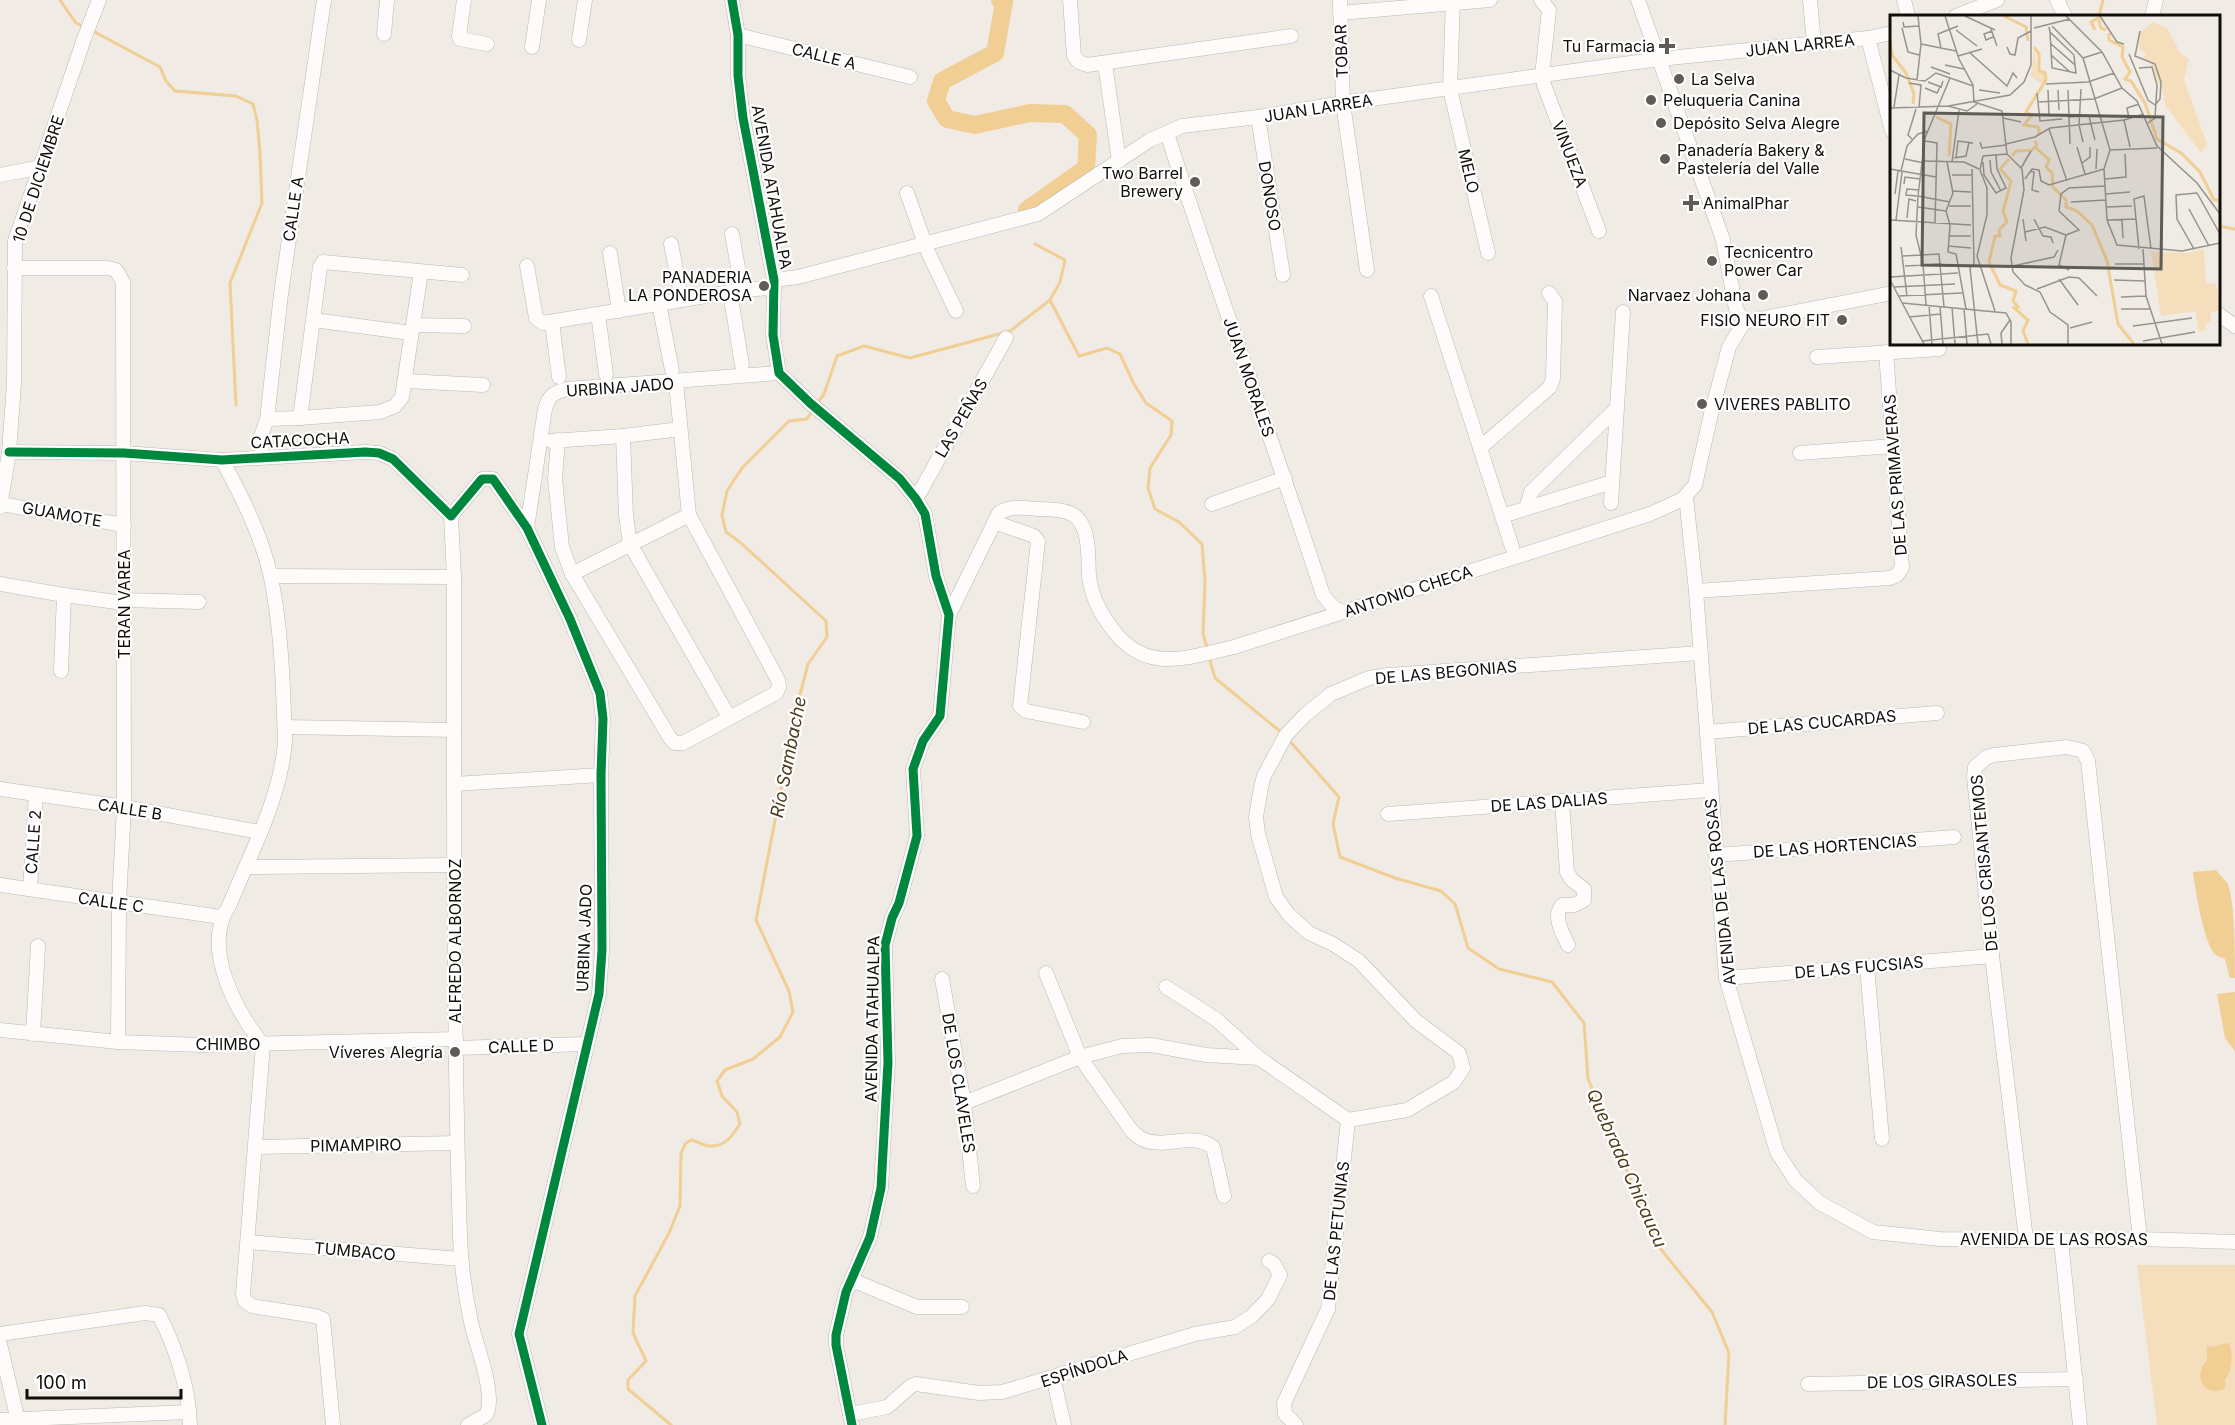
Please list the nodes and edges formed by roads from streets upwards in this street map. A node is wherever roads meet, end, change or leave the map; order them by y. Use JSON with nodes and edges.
{"nodes":[{"id":1,"x":99,"y":0,"type":"edge"},
{"id":2,"x":324,"y":0,"type":"edge"},
{"id":3,"x":387,"y":0,"type":"edge"},
{"id":4,"x":464,"y":0,"type":"edge"},
{"id":5,"x":538,"y":0,"type":"edge"},
{"id":6,"x":585,"y":0,"type":"edge"},
{"id":7,"x":732,"y":0,"type":"edge"},
{"id":8,"x":1070,"y":0,"type":"edge"},
{"id":9,"x":1490,"y":0,"type":"edge"},
{"id":10,"x":1540,"y":0,"type":"edge"},
{"id":11,"x":1638,"y":0,"type":"edge"},
{"id":12,"x":1810,"y":0,"type":"edge"},
{"id":13,"x":1904,"y":0,"type":"edge"},
{"id":14,"x":1997,"y":0,"type":"edge"},
{"id":15,"x":2057,"y":0,"type":"edge"},
{"id":16,"x":2156,"y":0,"type":"edge"},
{"id":17,"x":1453,"y":2,"type":"edge"},
{"id":18,"x":1340,"y":7,"type":"edge"},
{"id":19,"x":1908,"y":15,"type":"edge"},
{"id":20,"x":1959,"y":15,"type":"edge"},
{"id":21,"x":2064,"y":15,"type":"edge"},
{"id":22,"x":2152,"y":15,"type":"edge"},
{"id":23,"x":1890,"y":33,"type":"edge"},
{"id":24,"x":384,"y":34,"type":"dead end"},
{"id":25,"x":738,"y":35,"type":"junction"},
{"id":26,"x":1291,"y":36,"type":"dead end"},
{"id":27,"x":1868,"y":38,"type":"junction"},
{"id":28,"x":579,"y":40,"type":"dead end"},
{"id":29,"x":487,"y":44,"type":"dead end"},
{"id":30,"x":1814,"y":44,"type":"junction"},
{"id":31,"x":532,"y":47,"type":"dead end"},
{"id":32,"x":1659,"y":59,"type":"junction"},
{"id":33,"x":1105,"y":64,"type":"junction"},
{"id":34,"x":1542,"y":76,"type":"junction"},
{"id":35,"x":910,"y":77,"type":"dead end"},
{"id":36,"x":1450,"y":89,"type":"junction"},
{"id":37,"x":1343,"y":103,"type":"junction"},
{"id":38,"x":1258,"y":117,"type":"junction"},
{"id":39,"x":1890,"y":123,"type":"edge"},
{"id":40,"x":1167,"y":133,"type":"junction"},
{"id":41,"x":1119,"y":161,"type":"junction"},
{"id":42,"x":42,"y":167,"type":"junction"},
{"id":43,"x":0,"y":175,"type":"edge"},
{"id":44,"x":907,"y":193,"type":"dead end"},
{"id":45,"x":1599,"y":231,"type":"dead end"},
{"id":46,"x":732,"y":234,"type":"dead end"},
{"id":47,"x":670,"y":244,"type":"dead end"},
{"id":48,"x":924,"y":244,"type":"junction"},
{"id":49,"x":610,"y":253,"type":"dead end"},
{"id":50,"x":1488,"y":253,"type":"dead end"},
{"id":51,"x":527,"y":266,"type":"dead end"},
{"id":52,"x":14,"y":268,"type":"junction"},
{"id":53,"x":1367,"y":270,"type":"dead end"},
{"id":54,"x":421,"y":272,"type":"junction"},
{"id":55,"x":462,"y":275,"type":"dead end"},
{"id":56,"x":1283,"y":275,"type":"dead end"},
{"id":57,"x":773,"y":284,"type":"junction"},
{"id":58,"x":736,"y":291,"type":"junction"},
{"id":59,"x":1550,"y":293,"type":"dead end"},
{"id":60,"x":1890,"y":293,"type":"edge"},
{"id":61,"x":1431,"y":296,"type":"dead end"},
{"id":62,"x":682,"y":300,"type":"junction"},
{"id":63,"x":659,"y":304,"type":"junction"},
{"id":64,"x":956,"y":310,"type":"dead end"},
{"id":65,"x":619,"y":311,"type":"junction"},
{"id":66,"x":1623,"y":312,"type":"dead end"},
{"id":67,"x":598,"y":314,"type":"junction"},
{"id":68,"x":2220,"y":315,"type":"edge"},
{"id":69,"x":7,"y":316,"type":"edge"},
{"id":70,"x":314,"y":320,"type":"junction"},
{"id":71,"x":552,"y":322,"type":"junction"},
{"id":72,"x":1744,"y":322,"type":"junction"},
{"id":73,"x":464,"y":326,"type":"dead end"},
{"id":74,"x":2235,"y":326,"type":"edge"},
{"id":75,"x":412,"y":329,"type":"junction"},
{"id":76,"x":1006,"y":338,"type":"dead end"},
{"id":77,"x":1939,"y":349,"type":"dead end"},
{"id":78,"x":1886,"y":352,"type":"junction"},
{"id":79,"x":1817,"y":357,"type":"dead end"},
{"id":80,"x":742,"y":365,"type":"dead end"},
{"id":81,"x":606,"y":374,"type":"dead end"},
{"id":82,"x":779,"y":374,"type":"junction"},
{"id":83,"x":674,"y":376,"type":"junction"},
{"id":84,"x":560,"y":377,"type":"dead end"},
{"id":85,"x":406,"y":381,"type":"junction"},
{"id":86,"x":483,"y":385,"type":"dead end"},
{"id":87,"x":1616,"y":410,"type":"junction"},
{"id":88,"x":300,"y":418,"type":"junction"},
{"id":89,"x":272,"y":419,"type":"junction"},
{"id":90,"x":680,"y":429,"type":"junction"},
{"id":91,"x":623,"y":436,"type":"junction"},
{"id":92,"x":1893,"y":446,"type":"junction"},
{"id":93,"x":1480,"y":448,"type":"junction"},
{"id":94,"x":9,"y":452,"type":"junction"},
{"id":95,"x":124,"y":453,"type":"junction"},
{"id":96,"x":1800,"y":453,"type":"dead end"},
{"id":97,"x":263,"y":457,"type":"junction"},
{"id":98,"x":222,"y":460,"type":"junction"},
{"id":99,"x":3,"y":467,"type":"edge"},
{"id":100,"x":1285,"y":478,"type":"junction"},
{"id":101,"x":1612,"y":482,"type":"junction"},
{"id":102,"x":1686,"y":497,"type":"junction"},
{"id":103,"x":915,"y":499,"type":"junction"},
{"id":104,"x":1212,"y":504,"type":"dead end"},
{"id":105,"x":0,"y":506,"type":"edge"},
{"id":106,"x":1526,"y":508,"type":"junction"},
{"id":107,"x":689,"y":515,"type":"junction"},
{"id":108,"x":451,"y":516,"type":"junction"},
{"id":109,"x":1502,"y":516,"type":"junction"},
{"id":110,"x":994,"y":522,"type":"junction"},
{"id":111,"x":124,"y":525,"type":"junction"},
{"id":112,"x":1608,"y":527,"type":"junction"},
{"id":113,"x":526,"y":528,"type":"junction"},
{"id":114,"x":630,"y":544,"type":"junction"},
{"id":115,"x":1512,"y":547,"type":"dead end"},
{"id":116,"x":572,"y":574,"type":"junction"},
{"id":117,"x":271,"y":576,"type":"junction"},
{"id":118,"x":454,"y":577,"type":"junction"},
{"id":119,"x":0,"y":584,"type":"edge"},
{"id":120,"x":1696,"y":591,"type":"junction"},
{"id":121,"x":64,"y":595,"type":"junction"},
{"id":122,"x":124,"y":602,"type":"junction"},
{"id":123,"x":199,"y":602,"type":"dead end"},
{"id":124,"x":1343,"y":612,"type":"junction"},
{"id":125,"x":949,"y":615,"type":"junction"},
{"id":126,"x":1700,"y":653,"type":"junction"},
{"id":127,"x":60,"y":672,"type":"dead end"},
{"id":128,"x":1937,"y":712,"type":"dead end"},
{"id":129,"x":729,"y":717,"type":"junction"},
{"id":130,"x":1083,"y":722,"type":"dead end"},
{"id":131,"x":285,"y":727,"type":"junction"},
{"id":132,"x":454,"y":730,"type":"junction"},
{"id":133,"x":1707,"y":732,"type":"junction"},
{"id":134,"x":601,"y":775,"type":"junction"},
{"id":135,"x":454,"y":784,"type":"junction"},
{"id":136,"x":0,"y":789,"type":"edge"},
{"id":137,"x":1710,"y":790,"type":"junction"},
{"id":138,"x":36,"y":795,"type":"junction"},
{"id":139,"x":1562,"y":801,"type":"junction"},
{"id":140,"x":124,"y":807,"type":"junction"},
{"id":141,"x":1388,"y":814,"type":"dead end"},
{"id":142,"x":260,"y":832,"type":"junction"},
{"id":143,"x":1954,"y":837,"type":"dead end"},
{"id":144,"x":1716,"y":855,"type":"junction"},
{"id":145,"x":455,"y":864,"type":"junction"},
{"id":146,"x":246,"y":867,"type":"junction"},
{"id":147,"x":0,"y":885,"type":"edge"},
{"id":148,"x":30,"y":889,"type":"junction"},
{"id":149,"x":119,"y":903,"type":"junction"},
{"id":150,"x":221,"y":917,"type":"junction"},
{"id":151,"x":1568,"y":945,"type":"dead end"},
{"id":152,"x":38,"y":946,"type":"dead end"},
{"id":153,"x":1992,"y":956,"type":"junction"},
{"id":154,"x":1867,"y":967,"type":"junction"},
{"id":155,"x":1046,"y":973,"type":"dead end"},
{"id":156,"x":1726,"y":978,"type":"junction"},
{"id":157,"x":942,"y":979,"type":"dead end"},
{"id":158,"x":1166,"y":987,"type":"dead end"},
{"id":159,"x":0,"y":1030,"type":"edge"},
{"id":160,"x":33,"y":1034,"type":"junction"},
{"id":161,"x":118,"y":1042,"type":"junction"},
{"id":162,"x":456,"y":1044,"type":"junction"},
{"id":163,"x":585,"y":1044,"type":"junction"},
{"id":164,"x":263,"y":1045,"type":"junction"},
{"id":165,"x":1080,"y":1057,"type":"junction"},
{"id":166,"x":1259,"y":1058,"type":"junction"},
{"id":167,"x":964,"y":1103,"type":"junction"},
{"id":168,"x":1348,"y":1120,"type":"junction"},
{"id":169,"x":1882,"y":1139,"type":"dead end"},
{"id":170,"x":457,"y":1143,"type":"junction"},
{"id":171,"x":256,"y":1147,"type":"junction"},
{"id":172,"x":973,"y":1186,"type":"dead end"},
{"id":173,"x":1224,"y":1196,"type":"dead end"},
{"id":174,"x":2026,"y":1239,"type":"junction"},
{"id":175,"x":2140,"y":1239,"type":"junction"},
{"id":176,"x":2061,"y":1241,"type":"junction"},
{"id":177,"x":248,"y":1242,"type":"junction"},
{"id":178,"x":2235,"y":1242,"type":"edge"},
{"id":179,"x":461,"y":1259,"type":"junction"},
{"id":180,"x":1269,"y":1261,"type":"dead end"},
{"id":181,"x":852,"y":1280,"type":"junction"},
{"id":182,"x":962,"y":1307,"type":"dead end"},
{"id":183,"x":0,"y":1334,"type":"edge"},
{"id":184,"x":0,"y":1344,"type":"edge"},
{"id":185,"x":1053,"y":1377,"type":"junction"},
{"id":186,"x":2076,"y":1379,"type":"junction"},
{"id":187,"x":1808,"y":1384,"type":"dead end"},
{"id":188,"x":190,"y":1418,"type":"edge"},
{"id":189,"x":851,"y":1419,"type":"edge"},
{"id":190,"x":0,"y":1420,"type":"edge"},
{"id":191,"x":19,"y":1422,"type":"edge"},
{"id":192,"x":333,"y":1425,"type":"edge"},
{"id":193,"x":468,"y":1425,"type":"edge"},
{"id":194,"x":542,"y":1425,"type":"edge"},
{"id":195,"x":1064,"y":1425,"type":"edge"},
{"id":196,"x":1296,"y":1425,"type":"edge"},
{"id":197,"x":2080,"y":1425,"type":"edge"}],
"edges":[{"from":1,"to":42,"type":"street","name":"10 DE DICIEMBRE"},
{"from":2,"to":89,"type":"street","name":"CALLE A"},
{"from":3,"to":24,"type":"street"},
{"from":4,"to":29,"type":"street"},
{"from":5,"to":31,"type":"street"},
{"from":6,"to":28,"type":"street"},
{"from":7,"to":25,"type":"street","name":"AVENIDA ATAHUALPA"},
{"from":8,"to":33,"type":"street"},
{"from":9,"to":17,"type":"street"},
{"from":10,"to":34,"type":"street"},
{"from":11,"to":32,"type":"street"},
{"from":12,"to":30,"type":"street"},
{"from":13,"to":19,"type":"street"},
{"from":14,"to":20,"type":"street"},
{"from":15,"to":21,"type":"street"},
{"from":16,"to":22,"type":"street"},
{"from":17,"to":18,"type":"street"},
{"from":17,"to":36,"type":"street","name":"MELO"},
{"from":18,"to":37,"type":"street","name":"TOBAR"},
{"from":23,"to":27,"type":"street","name":"JUAN LARREA"},
{"from":25,"to":35,"type":"street","name":"CALLE A"},
{"from":25,"to":57,"type":"street","name":"AVENIDA ATAHUALPA"},
{"from":26,"to":33,"type":"street"},
{"from":27,"to":30,"type":"street","name":"JUAN LARREA"},
{"from":27,"to":39,"type":"street"},
{"from":30,"to":32,"type":"street","name":"JUAN LARREA"},
{"from":32,"to":34,"type":"street","name":"JUAN LARREA"},
{"from":32,"to":72,"type":"street"},
{"from":33,"to":41,"type":"street"},
{"from":34,"to":36,"type":"street","name":"JUAN LARREA"},
{"from":34,"to":45,"type":"street","name":"VINUEZA"},
{"from":36,"to":37,"type":"street","name":"JUAN LARREA"},
{"from":36,"to":50,"type":"street","name":"MELO"},
{"from":37,"to":38,"type":"street","name":"JUAN LARREA"},
{"from":37,"to":53,"type":"street","name":"TOBAR"},
{"from":38,"to":40,"type":"street","name":"JUAN LARREA"},
{"from":38,"to":56,"type":"street","name":"DONOSO"},
{"from":40,"to":41,"type":"street","name":"JUAN LARREA"},
{"from":40,"to":100,"type":"street","name":"JUAN MORALES"},
{"from":41,"to":48,"type":"street","name":"JUAN LARREA"},
{"from":42,"to":43,"type":"street"},
{"from":42,"to":52,"type":"street","name":"10 DE DICIEMBRE"},
{"from":44,"to":48,"type":"street"},
{"from":46,"to":58,"type":"street"},
{"from":47,"to":62,"type":"street"},
{"from":48,"to":57,"type":"street","name":"JUAN LARREA"},
{"from":48,"to":64,"type":"street"},
{"from":49,"to":65,"type":"street"},
{"from":51,"to":71,"type":"street"},
{"from":52,"to":69,"type":"street","name":"10 DE DICIEMBRE"},
{"from":52,"to":95,"type":"street","name":"TERAN VAREA"},
{"from":54,"to":55,"type":"street"},
{"from":54,"to":70,"type":"street"},
{"from":54,"to":75,"type":"street"},
{"from":57,"to":58,"type":"street","name":"JUAN LARREA"},
{"from":57,"to":82,"type":"street","name":"AVENIDA ATAHUALPA"},
{"from":58,"to":62,"type":"street","name":"JUAN LARREA"},
{"from":58,"to":80,"type":"street"},
{"from":59,"to":93,"type":"street"},
{"from":60,"to":72,"type":"street"},
{"from":61,"to":93,"type":"street"},
{"from":62,"to":63,"type":"street","name":"JUAN LARREA"},
{"from":63,"to":65,"type":"street","name":"JUAN LARREA"},
{"from":63,"to":83,"type":"street"},
{"from":65,"to":67,"type":"street","name":"JUAN LARREA"},
{"from":66,"to":87,"type":"street"},
{"from":67,"to":71,"type":"street","name":"JUAN LARREA"},
{"from":67,"to":81,"type":"street"},
{"from":68,"to":74,"type":"street"},
{"from":69,"to":94,"type":"street","name":"10 DE DICIEMBRE"},
{"from":70,"to":75,"type":"street"},
{"from":70,"to":88,"type":"street"},
{"from":71,"to":84,"type":"street"},
{"from":72,"to":102,"type":"street"},
{"from":73,"to":75,"type":"street"},
{"from":75,"to":85,"type":"street"},
{"from":76,"to":103,"type":"street","name":"LAS PEÑAS"},
{"from":77,"to":78,"type":"street"},
{"from":78,"to":79,"type":"street"},
{"from":78,"to":92,"type":"street","name":"DE LAS PRIMAVERAS"},
{"from":82,"to":83,"type":"street","name":"URBINA JADO"},
{"from":82,"to":103,"type":"street","name":"AVENIDA ATAHUALPA"},
{"from":83,"to":90,"type":"street"},
{"from":83,"to":113,"type":"street","name":"URBINA JADO"},
{"from":85,"to":86,"type":"street"},
{"from":85,"to":88,"type":"street"},
{"from":87,"to":101,"type":"street"},
{"from":87,"to":106,"type":"street"},
{"from":88,"to":89,"type":"street"},
{"from":89,"to":97,"type":"street","name":"CALLE A"},
{"from":90,"to":91,"type":"street"},
{"from":90,"to":107,"type":"street"},
{"from":91,"to":114,"type":"street"},
{"from":91,"to":116,"type":"street"},
{"from":92,"to":96,"type":"street"},
{"from":92,"to":120,"type":"street","name":"DE LAS PRIMAVERAS"},
{"from":93,"to":109,"type":"street"},
{"from":94,"to":95,"type":"street","name":"CATACOCHA"},
{"from":94,"to":99,"type":"street","name":"10 DE DICIEMBRE"},
{"from":95,"to":98,"type":"street","name":"CATACOCHA"},
{"from":95,"to":111,"type":"street","name":"TERAN VAREA"},
{"from":97,"to":98,"type":"street","name":"CATACOCHA"},
{"from":97,"to":108,"type":"street","name":"CATACOCHA"},
{"from":98,"to":117,"type":"street"},
{"from":99,"to":105,"type":"street","name":"10 DE DICIEMBRE"},
{"from":100,"to":104,"type":"street"},
{"from":100,"to":124,"type":"street","name":"JUAN MORALES"},
{"from":101,"to":106,"type":"street"},
{"from":101,"to":112,"type":"street"},
{"from":102,"to":112,"type":"street","name":"ANTONIO CHECA"},
{"from":102,"to":120,"type":"street","name":"AVENIDA DE LAS ROSAS"},
{"from":103,"to":125,"type":"street","name":"AVENIDA ATAHUALPA"},
{"from":105,"to":111,"type":"street","name":"GUAMOTE"},
{"from":106,"to":109,"type":"street"},
{"from":107,"to":114,"type":"street"},
{"from":107,"to":129,"type":"street"},
{"from":108,"to":113,"type":"street"},
{"from":108,"to":118,"type":"street","name":"ALFREDO ALBORNOZ"},
{"from":109,"to":115,"type":"street"},
{"from":110,"to":124,"type":"street","name":"ANTONIO CHECA"},
{"from":110,"to":125,"type":"street"},
{"from":110,"to":130,"type":"street"},
{"from":111,"to":122,"type":"street","name":"TERAN VAREA"},
{"from":112,"to":124,"type":"street","name":"ANTONIO CHECA"},
{"from":113,"to":134,"type":"street","name":"URBINA JADO"},
{"from":114,"to":116,"type":"street"},
{"from":114,"to":129,"type":"street"},
{"from":116,"to":129,"type":"street"},
{"from":117,"to":118,"type":"street"},
{"from":117,"to":131,"type":"street"},
{"from":118,"to":132,"type":"street","name":"ALFREDO ALBORNOZ"},
{"from":119,"to":121,"type":"street"},
{"from":120,"to":126,"type":"street","name":"AVENIDA DE LAS ROSAS"},
{"from":121,"to":122,"type":"street"},
{"from":121,"to":127,"type":"street"},
{"from":122,"to":123,"type":"street"},
{"from":122,"to":140,"type":"street","name":"TERAN VAREA"},
{"from":125,"to":181,"type":"street","name":"AVENIDA ATAHUALPA"},
{"from":126,"to":133,"type":"street","name":"AVENIDA DE LAS ROSAS"},
{"from":126,"to":168,"type":"street","name":"DE LAS BEGONIAS"},
{"from":128,"to":133,"type":"street","name":"DE LAS CUCARDAS"},
{"from":131,"to":132,"type":"street"},
{"from":131,"to":142,"type":"street"},
{"from":132,"to":135,"type":"street","name":"ALFREDO ALBORNOZ"},
{"from":133,"to":137,"type":"street","name":"AVENIDA DE LAS ROSAS"},
{"from":134,"to":135,"type":"street"},
{"from":134,"to":163,"type":"street","name":"URBINA JADO"},
{"from":135,"to":145,"type":"street","name":"ALFREDO ALBORNOZ"},
{"from":136,"to":138,"type":"street","name":"CALLE B"},
{"from":137,"to":139,"type":"street","name":"DE LAS DALIAS"},
{"from":137,"to":144,"type":"street","name":"AVENIDA DE LAS ROSAS"},
{"from":138,"to":140,"type":"street","name":"CALLE B"},
{"from":138,"to":148,"type":"street","name":"CALLE 2"},
{"from":139,"to":141,"type":"street","name":"DE LAS DALIAS"},
{"from":139,"to":151,"type":"street"},
{"from":140,"to":142,"type":"street","name":"CALLE B"},
{"from":140,"to":149,"type":"street","name":"TERAN VAREA"},
{"from":142,"to":146,"type":"street"},
{"from":143,"to":144,"type":"street","name":"DE LAS HORTENCIAS"},
{"from":144,"to":156,"type":"street","name":"AVENIDA DE LAS ROSAS"},
{"from":145,"to":146,"type":"street"},
{"from":145,"to":162,"type":"street","name":"ALFREDO ALBORNOZ"},
{"from":146,"to":150,"type":"street"},
{"from":147,"to":148,"type":"street","name":"CALLE C"},
{"from":148,"to":149,"type":"street","name":"CALLE C"},
{"from":149,"to":150,"type":"street","name":"CALLE C"},
{"from":149,"to":161,"type":"street","name":"TERAN VAREA"},
{"from":150,"to":164,"type":"street"},
{"from":152,"to":160,"type":"street"},
{"from":153,"to":154,"type":"street","name":"DE LAS FUCSIAS"},
{"from":153,"to":174,"type":"street","name":"DE LOS CRISANTEMOS"},
{"from":153,"to":175,"type":"street","name":"DE LOS CRISANTEMOS"},
{"from":154,"to":156,"type":"street","name":"DE LAS FUCSIAS"},
{"from":154,"to":169,"type":"street"},
{"from":155,"to":165,"type":"street"},
{"from":156,"to":174,"type":"street","name":"AVENIDA DE LAS ROSAS"},
{"from":157,"to":167,"type":"street","name":"DE LOS CLAVELES"},
{"from":158,"to":166,"type":"street"},
{"from":159,"to":160,"type":"street","name":"CHIMBO"},
{"from":160,"to":161,"type":"street","name":"CHIMBO"},
{"from":161,"to":164,"type":"street","name":"CHIMBO"},
{"from":162,"to":163,"type":"street","name":"CALLE D"},
{"from":162,"to":164,"type":"street","name":"CHIMBO"},
{"from":162,"to":170,"type":"street","name":"ALFREDO ALBORNOZ"},
{"from":163,"to":194,"type":"street","name":"URBINA JADO"},
{"from":164,"to":171,"type":"street"},
{"from":165,"to":166,"type":"street"},
{"from":165,"to":167,"type":"street"},
{"from":165,"to":173,"type":"street"},
{"from":166,"to":168,"type":"street"},
{"from":167,"to":172,"type":"street","name":"DE LOS CLAVELES"},
{"from":168,"to":196,"type":"street","name":"DE LAS PETUNIAS"},
{"from":170,"to":171,"type":"street","name":"PIMAMPIRO"},
{"from":170,"to":179,"type":"street","name":"ALFREDO ALBORNOZ"},
{"from":171,"to":177,"type":"street"},
{"from":174,"to":176,"type":"street","name":"AVENIDA DE LAS ROSAS"},
{"from":175,"to":176,"type":"street","name":"AVENIDA DE LAS ROSAS"},
{"from":175,"to":178,"type":"street","name":"AVENIDA DE LAS ROSAS"},
{"from":176,"to":186,"type":"street"},
{"from":177,"to":179,"type":"street","name":"TUMBACO"},
{"from":177,"to":192,"type":"street"},
{"from":179,"to":193,"type":"street","name":"ALFREDO ALBORNOZ"},
{"from":180,"to":185,"type":"street","name":"ESPÍNDOLA"},
{"from":181,"to":182,"type":"street"},
{"from":181,"to":189,"type":"street","name":"AVENIDA ATAHUALPA"},
{"from":183,"to":188,"type":"street"},
{"from":184,"to":191,"type":"street"},
{"from":185,"to":189,"type":"street","name":"ESPÍNDOLA"},
{"from":185,"to":195,"type":"street"},
{"from":186,"to":187,"type":"street","name":"DE LOS GIRASOLES"},
{"from":186,"to":197,"type":"street"},
{"from":188,"to":191,"type":"street"},
{"from":190,"to":191,"type":"street"}]}
